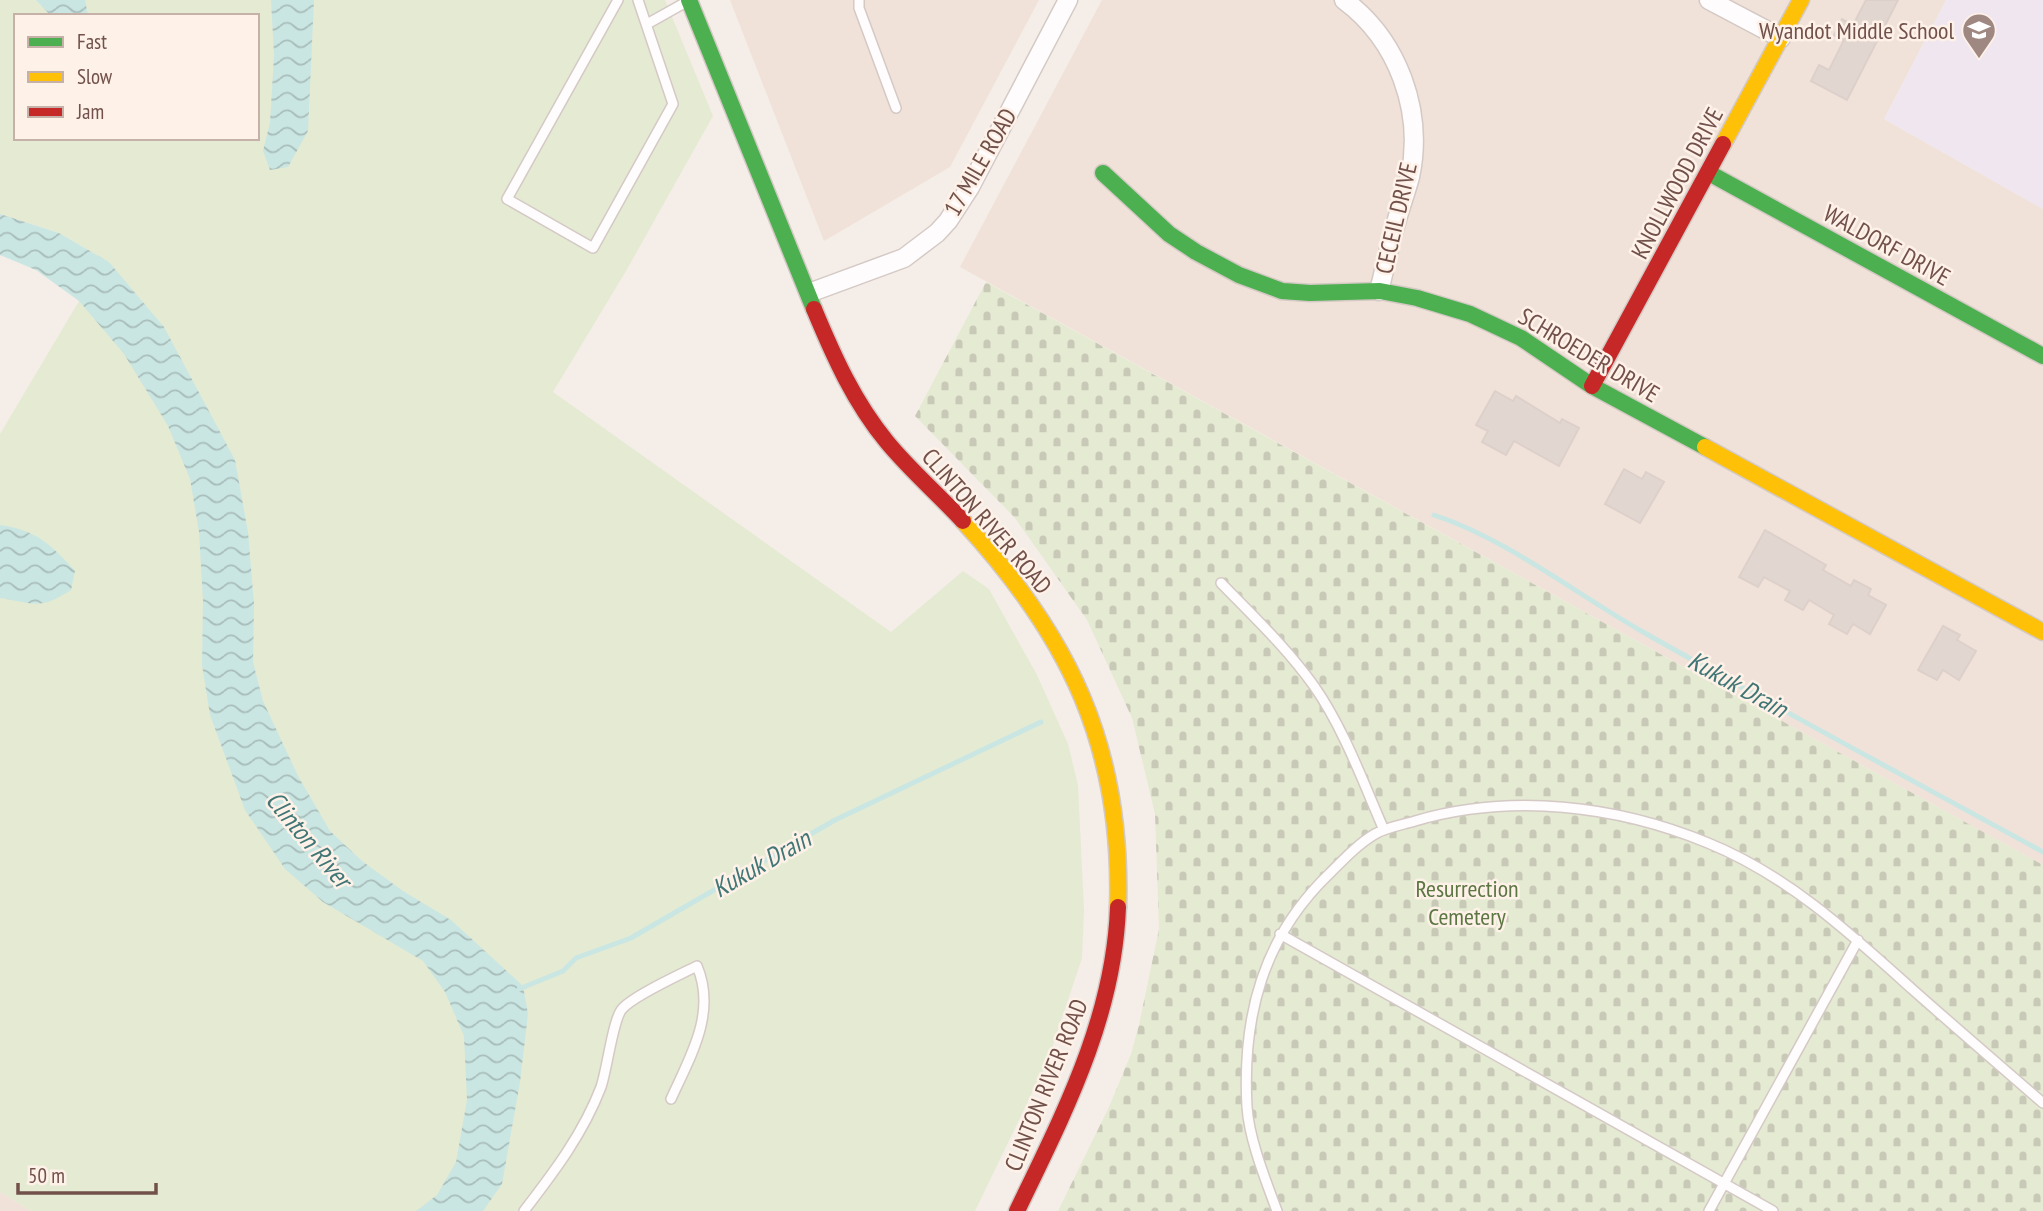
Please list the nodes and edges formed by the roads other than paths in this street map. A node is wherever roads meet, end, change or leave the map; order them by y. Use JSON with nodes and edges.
{"nodes":[{"id":1,"x":618,"y":0,"type":"edge"},
{"id":2,"x":638,"y":0,"type":"edge"},
{"id":3,"x":690,"y":0,"type":"edge"},
{"id":4,"x":859,"y":0,"type":"edge"},
{"id":5,"x":1068,"y":0,"type":"edge"},
{"id":6,"x":1344,"y":0,"type":"edge"},
{"id":7,"x":1709,"y":0,"type":"edge"},
{"id":8,"x":1801,"y":0,"type":"edge"},
{"id":9,"x":647,"y":24,"type":"junction"},
{"id":10,"x":1781,"y":38,"type":"junction"},
{"id":11,"x":896,"y":108,"type":"dead end"},
{"id":12,"x":1102,"y":173,"type":"dead end"},
{"id":13,"x":1709,"y":173,"type":"junction"},
{"id":14,"x":1379,"y":291,"type":"junction"},
{"id":15,"x":809,"y":293,"type":"junction"},
{"id":16,"x":2043,"y":356,"type":"edge"},
{"id":17,"x":1592,"y":386,"type":"junction"},
{"id":18,"x":1221,"y":583,"type":"dead end"},
{"id":19,"x":2043,"y":632,"type":"edge"},
{"id":20,"x":1384,"y":830,"type":"junction"},
{"id":21,"x":1280,"y":934,"type":"junction"},
{"id":22,"x":1858,"y":940,"type":"junction"},
{"id":23,"x":671,"y":1099,"type":"dead end"},
{"id":24,"x":2043,"y":1103,"type":"edge"},
{"id":25,"x":1724,"y":1183,"type":"junction"},
{"id":26,"x":524,"y":1211,"type":"edge"},
{"id":27,"x":1017,"y":1211,"type":"edge"},
{"id":28,"x":1277,"y":1211,"type":"edge"},
{"id":29,"x":1709,"y":1211,"type":"edge"},
{"id":30,"x":1773,"y":1211,"type":"edge"}],
"edges":[{"from":1,"to":9,"type":"lane"},
{"from":2,"to":9,"type":"lane"},
{"from":3,"to":9,"type":"lane"},
{"from":3,"to":15,"type":"street","name":"CLINTON RIVER ROAD"},
{"from":4,"to":11,"type":"lane"},
{"from":5,"to":15,"type":"street","name":"17 MILE ROAD"},
{"from":6,"to":14,"type":"street","name":"CECEIL DRIVE"},
{"from":7,"to":10,"type":"street"},
{"from":8,"to":10,"type":"street","name":"KNOLLWOOD DRIVE"},
{"from":10,"to":13,"type":"street","name":"KNOLLWOOD DRIVE"},
{"from":12,"to":14,"type":"street","name":"SCHROEDER DRIVE"},
{"from":13,"to":16,"type":"street","name":"WALDORF DRIVE"},
{"from":13,"to":17,"type":"street","name":"KNOLLWOOD DRIVE"},
{"from":14,"to":17,"type":"street","name":"SCHROEDER DRIVE"},
{"from":15,"to":27,"type":"street","name":"CLINTON RIVER ROAD"},
{"from":17,"to":19,"type":"street","name":"SCHROEDER DRIVE"},
{"from":18,"to":20,"type":"lane"},
{"from":20,"to":21,"type":"lane"},
{"from":20,"to":22,"type":"lane"},
{"from":21,"to":25,"type":"lane"},
{"from":21,"to":28,"type":"lane"},
{"from":22,"to":24,"type":"lane"},
{"from":22,"to":25,"type":"lane"},
{"from":23,"to":26,"type":"lane"},
{"from":25,"to":29,"type":"lane"},
{"from":25,"to":30,"type":"lane"}]}
